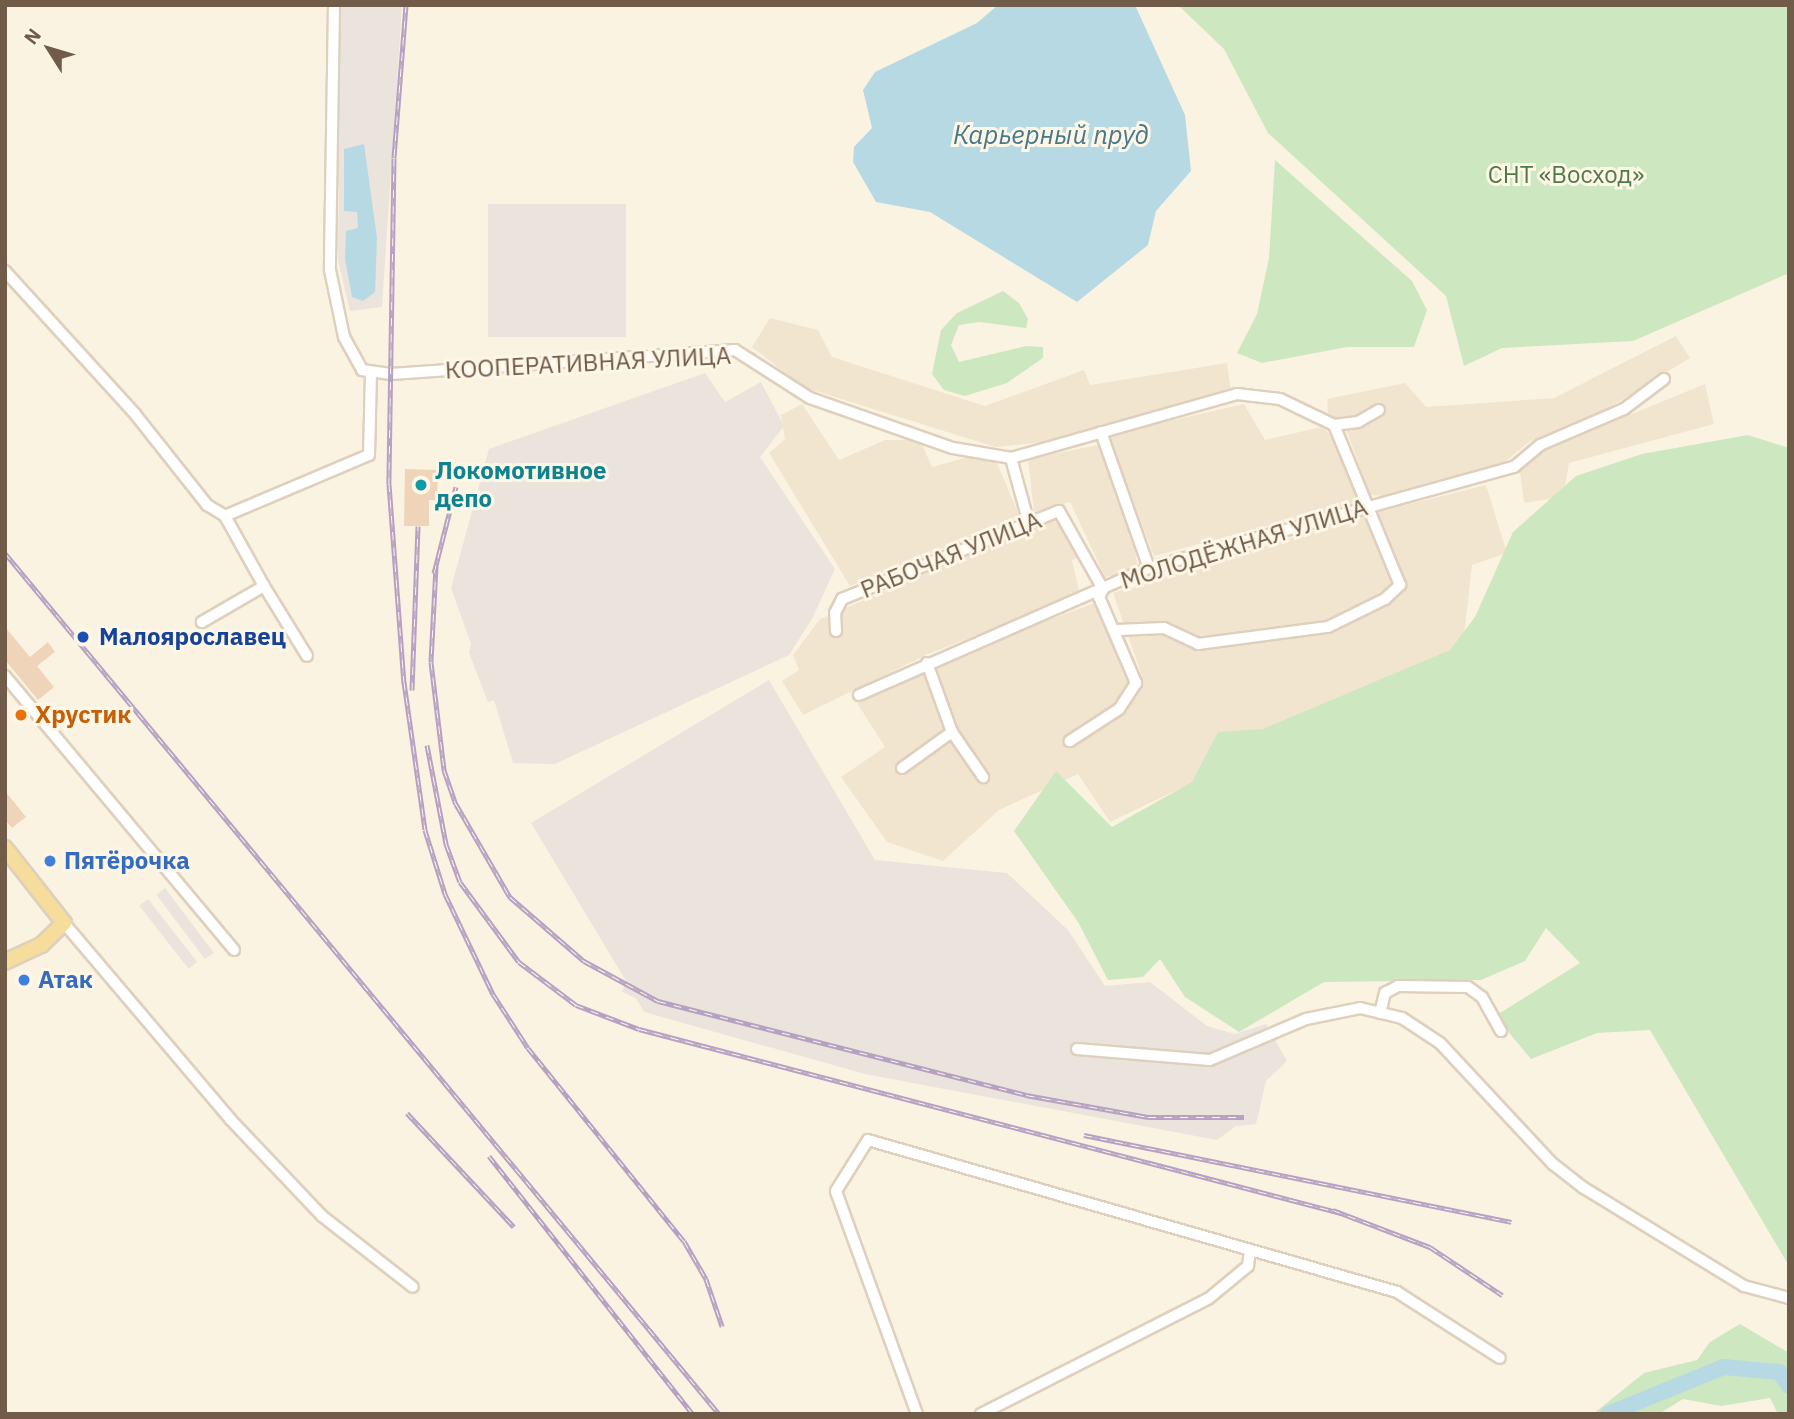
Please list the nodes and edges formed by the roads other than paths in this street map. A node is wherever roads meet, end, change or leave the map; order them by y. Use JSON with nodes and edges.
{"nodes":[{"id":1,"x":334,"y":5,"type":"edge"},
{"id":2,"x":5,"y":271,"type":"edge"},
{"id":3,"x":371,"y":373,"type":"junction"},
{"id":4,"x":1664,"y":379,"type":"dead end"},
{"id":5,"x":1378,"y":410,"type":"dead end"},
{"id":6,"x":1334,"y":425,"type":"junction"},
{"id":7,"x":1101,"y":432,"type":"junction"},
{"id":8,"x":1011,"y":458,"type":"junction"},
{"id":9,"x":1368,"y":504,"type":"junction"},
{"id":10,"x":225,"y":516,"type":"junction"},
{"id":11,"x":1028,"y":520,"type":"junction"},
{"id":12,"x":1149,"y":568,"type":"junction"},
{"id":13,"x":264,"y":586,"type":"junction"},
{"id":14,"x":1103,"y":589,"type":"junction"},
{"id":15,"x":202,"y":622,"type":"dead end"},
{"id":16,"x":1116,"y":630,"type":"junction"},
{"id":17,"x":835,"y":631,"type":"dead end"},
{"id":18,"x":307,"y":656,"type":"dead end"},
{"id":19,"x":927,"y":663,"type":"junction"},
{"id":20,"x":5,"y":676,"type":"edge"},
{"id":21,"x":859,"y":695,"type":"dead end"},
{"id":22,"x":952,"y":732,"type":"junction"},
{"id":23,"x":1070,"y":741,"type":"dead end"},
{"id":24,"x":902,"y":768,"type":"dead end"},
{"id":25,"x":983,"y":776,"type":"dead end"},
{"id":26,"x":5,"y":848,"type":"edge"},
{"id":27,"x":64,"y":923,"type":"junction"},
{"id":28,"x":234,"y":950,"type":"dead end"},
{"id":29,"x":5,"y":962,"type":"edge"},
{"id":30,"x":1380,"y":1013,"type":"junction"},
{"id":31,"x":1501,"y":1031,"type":"dead end"},
{"id":32,"x":1077,"y":1049,"type":"dead end"},
{"id":33,"x":1250,"y":1250,"type":"junction"},
{"id":34,"x":413,"y":1287,"type":"dead end"},
{"id":35,"x":1789,"y":1298,"type":"edge"},
{"id":36,"x":1500,"y":1358,"type":"dead end"},
{"id":37,"x":917,"y":1414,"type":"edge"},
{"id":38,"x":981,"y":1414,"type":"edge"}],
"edges":[{"from":1,"to":3,"type":"street"},
{"from":2,"to":10,"type":"street"},
{"from":3,"to":8,"type":"street","name":"КООПЕРАТИВНАЯ УЛИЦА"},
{"from":3,"to":10,"type":"street"},
{"from":4,"to":9,"type":"street","name":"МОЛОДЁЖНАЯ УЛИЦА"},
{"from":5,"to":6,"type":"street"},
{"from":6,"to":7,"type":"street","name":"КООПЕРАТИВНАЯ УЛИЦА"},
{"from":6,"to":9,"type":"street"},
{"from":7,"to":8,"type":"street","name":"КООПЕРАТИВНАЯ УЛИЦА"},
{"from":7,"to":12,"type":"street"},
{"from":8,"to":11,"type":"street"},
{"from":9,"to":12,"type":"street","name":"МОЛОДЁЖНАЯ УЛИЦА"},
{"from":9,"to":16,"type":"street"},
{"from":10,"to":13,"type":"street"},
{"from":11,"to":14,"type":"street","name":"РАБОЧАЯ УЛИЦА"},
{"from":11,"to":17,"type":"street","name":"РАБОЧАЯ УЛИЦА"},
{"from":12,"to":14,"type":"street","name":"МОЛОДЁЖНАЯ УЛИЦА"},
{"from":13,"to":15,"type":"street"},
{"from":13,"to":18,"type":"street"},
{"from":14,"to":16,"type":"street"},
{"from":14,"to":19,"type":"street","name":"МОЛОДЁЖНАЯ УЛИЦА"},
{"from":16,"to":23,"type":"street"},
{"from":19,"to":21,"type":"street","name":"МОЛОДЁЖНАЯ УЛИЦА"},
{"from":19,"to":22,"type":"street"},
{"from":20,"to":28,"type":"street"},
{"from":22,"to":24,"type":"street"},
{"from":22,"to":25,"type":"street"},
{"from":26,"to":27,"type":"main road"},
{"from":27,"to":29,"type":"main road"},
{"from":27,"to":34,"type":"street"},
{"from":30,"to":31,"type":"street"},
{"from":30,"to":32,"type":"street"},
{"from":30,"to":35,"type":"street"},
{"from":33,"to":36,"type":"street"},
{"from":33,"to":37,"type":"street"},
{"from":33,"to":38,"type":"street"}]}
